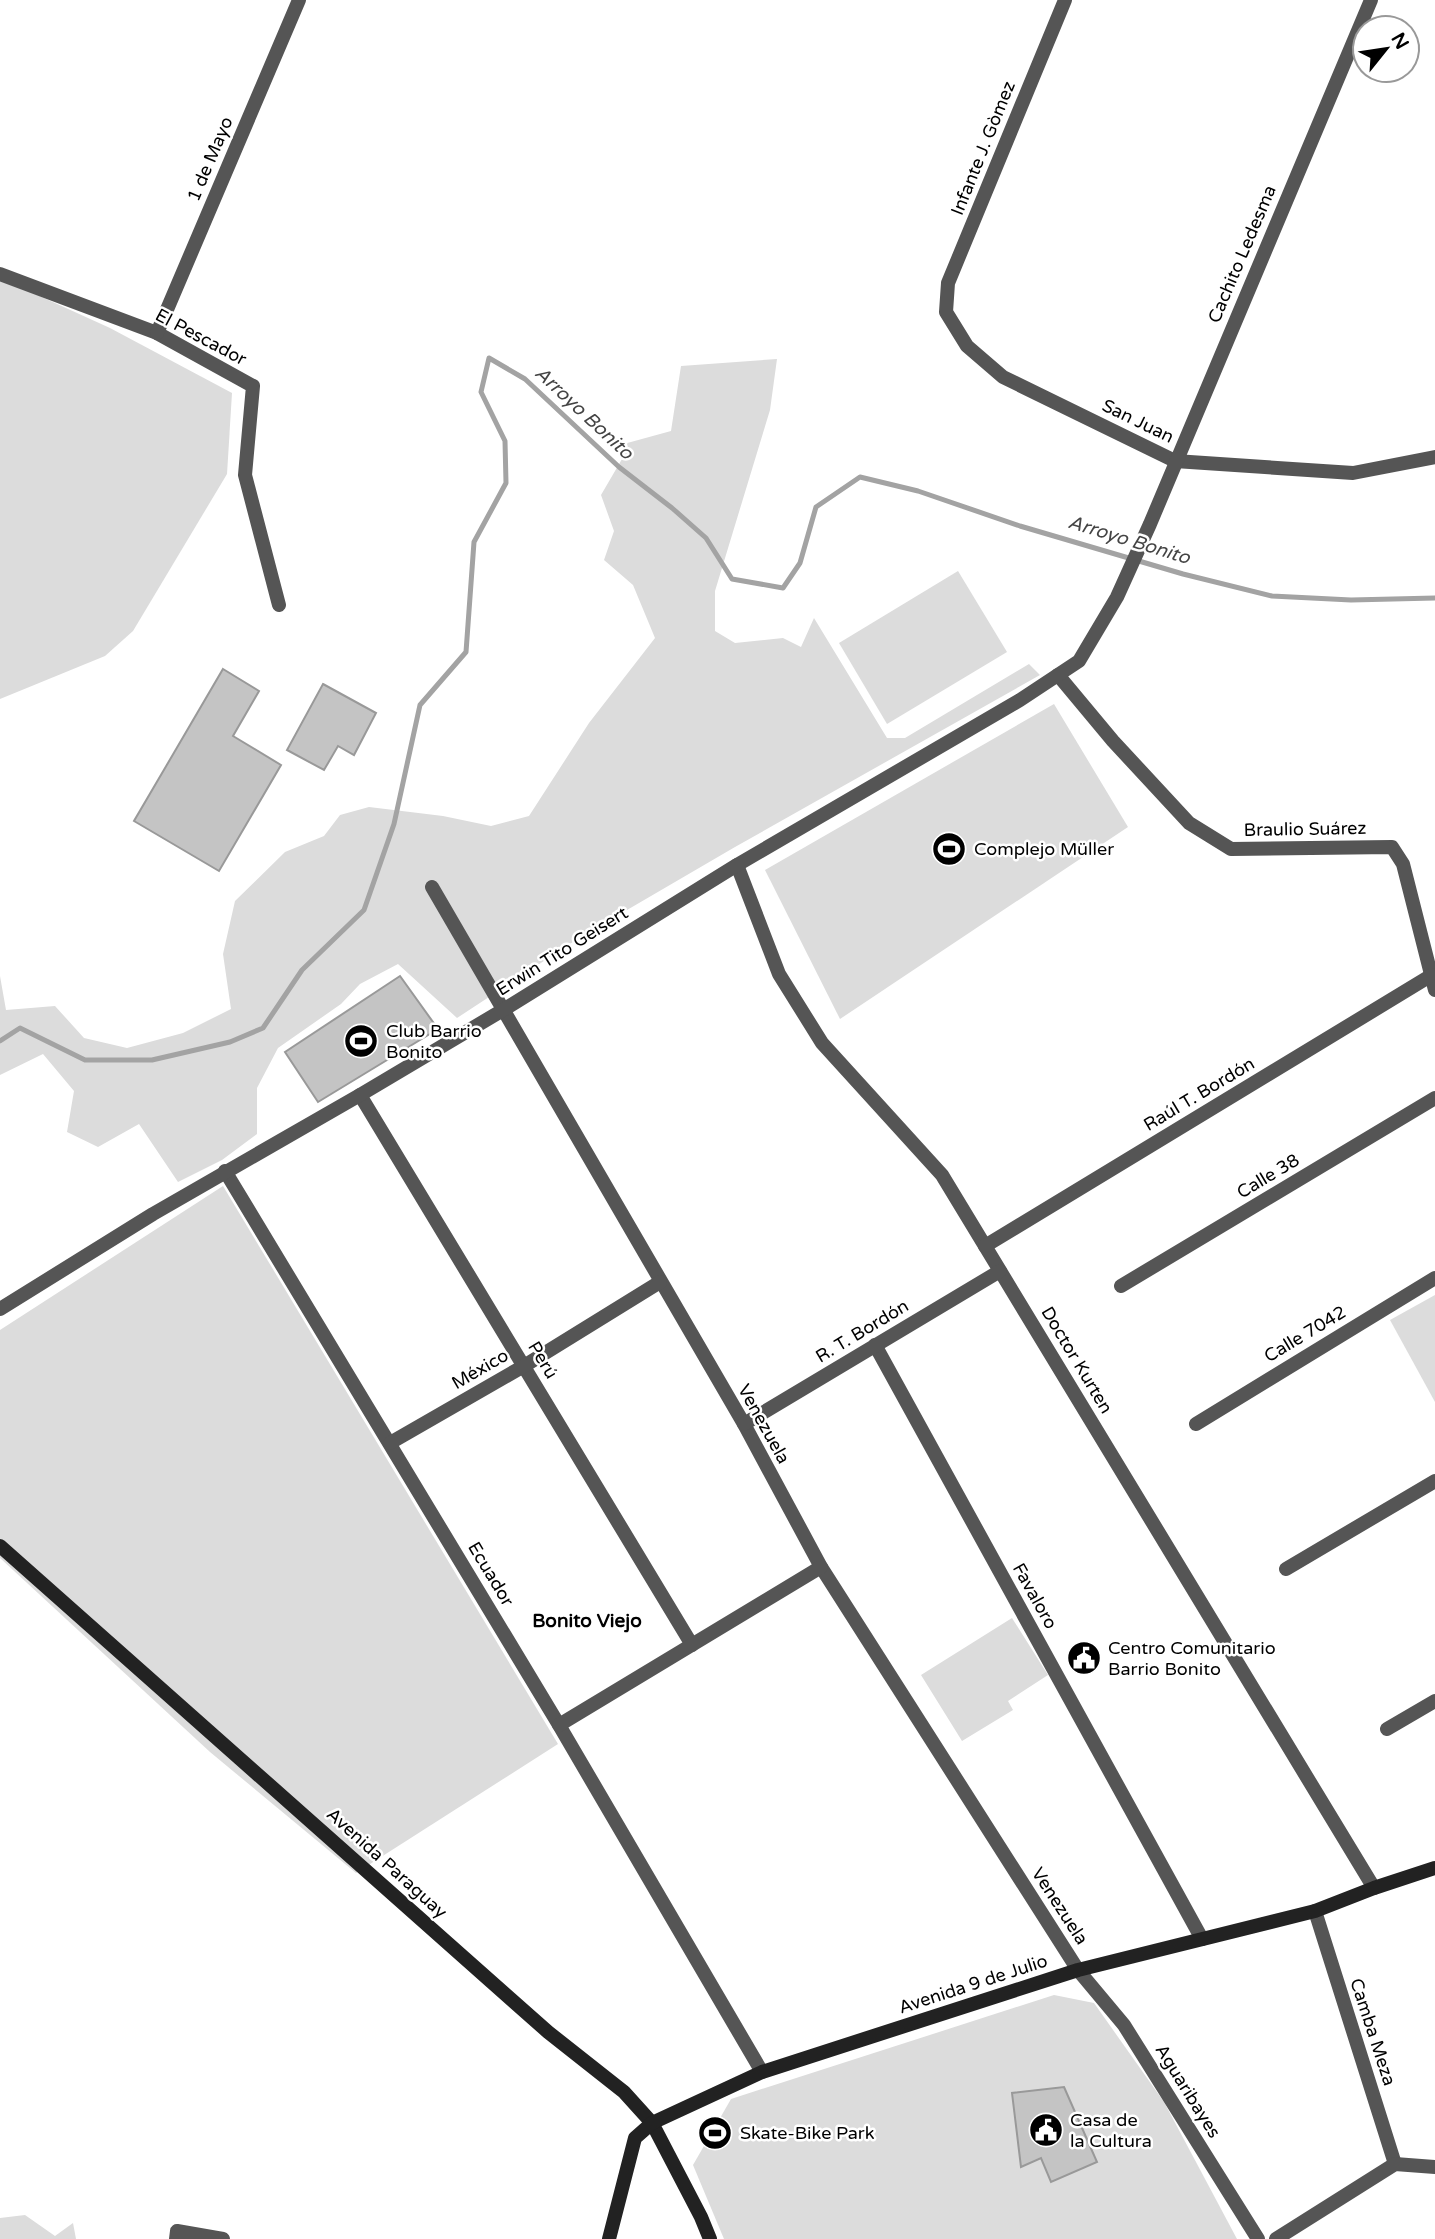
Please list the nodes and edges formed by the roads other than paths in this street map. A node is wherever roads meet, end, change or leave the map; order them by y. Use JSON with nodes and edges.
{"nodes":[{"id":1,"x":299,"y":0,"type":"edge"},
{"id":2,"x":1065,"y":0,"type":"edge"},
{"id":3,"x":1371,"y":0,"type":"edge"},
{"id":4,"x":0,"y":274,"type":"edge"},
{"id":5,"x":946,"y":312,"type":"joint"},
{"id":6,"x":157,"y":332,"type":"junction"},
{"id":7,"x":1435,"y":457,"type":"edge"},
{"id":8,"x":1175,"y":461,"type":"junction"},
{"id":9,"x":1117,"y":597,"type":"joint"},
{"id":10,"x":279,"y":605,"type":"dead end"},
{"id":11,"x":1058,"y":675,"type":"junction"},
{"id":12,"x":737,"y":865,"type":"junction"},
{"id":13,"x":432,"y":887,"type":"dead end"},
{"id":14,"x":1434,"y":983,"type":"edge"},
{"id":15,"x":503,"y":1010,"type":"junction"},
{"id":16,"x":360,"y":1095,"type":"junction"},
{"id":17,"x":1435,"y":1098,"type":"edge"},
{"id":18,"x":225,"y":1171,"type":"junction"},
{"id":19,"x":985,"y":1246,"type":"junction"},
{"id":20,"x":1000,"y":1270,"type":"junction"},
{"id":21,"x":1435,"y":1278,"type":"edge"},
{"id":22,"x":660,"y":1282,"type":"junction"},
{"id":23,"x":1121,"y":1286,"type":"dead end"},
{"id":24,"x":0,"y":1309,"type":"edge"},
{"id":25,"x":875,"y":1345,"type":"junction"},
{"id":26,"x":524,"y":1366,"type":"junction"},
{"id":27,"x":744,"y":1424,"type":"junction"},
{"id":28,"x":1196,"y":1424,"type":"dead end"},
{"id":29,"x":390,"y":1443,"type":"junction"},
{"id":30,"x":1435,"y":1481,"type":"edge"},
{"id":31,"x":0,"y":1546,"type":"edge"},
{"id":32,"x":821,"y":1567,"type":"junction"},
{"id":33,"x":1286,"y":1569,"type":"dead end"},
{"id":34,"x":692,"y":1645,"type":"junction"},
{"id":35,"x":1435,"y":1701,"type":"edge"},
{"id":36,"x":559,"y":1726,"type":"junction"},
{"id":37,"x":1387,"y":1729,"type":"dead end"},
{"id":38,"x":1435,"y":1868,"type":"edge"},
{"id":39,"x":1374,"y":1888,"type":"junction"},
{"id":40,"x":1315,"y":1911,"type":"junction"},
{"id":41,"x":1202,"y":1939,"type":"junction"},
{"id":42,"x":1078,"y":1970,"type":"junction"},
{"id":43,"x":762,"y":2072,"type":"junction"},
{"id":44,"x":652,"y":2123,"type":"junction"},
{"id":45,"x":1395,"y":2164,"type":"junction"},
{"id":46,"x":1435,"y":2167,"type":"edge"},
{"id":47,"x":176,"y":2239,"type":"edge"},
{"id":48,"x":223,"y":2239,"type":"edge"},
{"id":49,"x":609,"y":2239,"type":"edge"},
{"id":50,"x":710,"y":2239,"type":"edge"},
{"id":51,"x":1258,"y":2239,"type":"edge"},
{"id":52,"x":1276,"y":2239,"type":"edge"}],
"edges":[{"from":1,"to":6,"type":"street","name":"1 de Mayo"},
{"from":2,"to":5,"type":"street","name":"Infante J. Gòmez"},
{"from":3,"to":8,"type":"street","name":"Cachito Ledesma"},
{"from":4,"to":6,"type":"street","name":"El Pescador"},
{"from":5,"to":8,"type":"street","name":"San Juan"},
{"from":6,"to":10,"type":"street","name":"El Pescador"},
{"from":7,"to":8,"type":"street","name":"San Juan"},
{"from":8,"to":9,"type":"street","name":"Cachito Ledesma"},
{"from":9,"to":11,"type":"street","name":"Erwin Tito Geisert"},
{"from":11,"to":12,"type":"street","name":"Erwin Tito Geisert"},
{"from":11,"to":14,"type":"street","name":"Braulio Suárez"},
{"from":12,"to":15,"type":"street","name":"Erwin Tito Geisert"},
{"from":12,"to":19,"type":"street","name":"Doctor Kurten"},
{"from":13,"to":15,"type":"street","name":"Venezuela"},
{"from":14,"to":19,"type":"street","name":"Raúl T. Bordón"},
{"from":15,"to":16,"type":"street","name":"Erwin Tito Geisert"},
{"from":15,"to":22,"type":"street","name":"Venezuela"},
{"from":16,"to":18,"type":"street","name":"Erwin Tito Geisert"},
{"from":16,"to":26,"type":"street","name":"Perú"},
{"from":17,"to":23,"type":"street","name":"Calle 38"},
{"from":18,"to":24,"type":"street","name":"Erwin Tito Geisert"},
{"from":18,"to":29,"type":"street","name":"Ecuador"},
{"from":19,"to":20,"type":"street","name":"Doctor Kurten"},
{"from":20,"to":25,"type":"street","name":"R. T. Bordón"},
{"from":20,"to":39,"type":"street","name":"Doctor Kurten"},
{"from":21,"to":28,"type":"street","name":"Calle 7042"},
{"from":22,"to":26,"type":"street","name":"México"},
{"from":22,"to":27,"type":"street","name":"Venezuela"},
{"from":25,"to":27,"type":"street","name":"R. T. Bordón"},
{"from":25,"to":41,"type":"street","name":"Favaloro"},
{"from":26,"to":29,"type":"street","name":"México"},
{"from":26,"to":34,"type":"street","name":"Perú"},
{"from":27,"to":32,"type":"street","name":"Venezuela"},
{"from":29,"to":36,"type":"street","name":"Ecuador"},
{"from":30,"to":33,"type":"street"},
{"from":31,"to":44,"type":"main road","name":"Avenida Paraguay"},
{"from":32,"to":34,"type":"street"},
{"from":32,"to":42,"type":"street","name":"Venezuela"},
{"from":34,"to":36,"type":"street"},
{"from":35,"to":37,"type":"street"},
{"from":36,"to":43,"type":"street","name":"Ecuador"},
{"from":38,"to":39,"type":"main road","name":"Avenida 9 de Julio"},
{"from":39,"to":40,"type":"main road","name":"Avenida 9 de Julio"},
{"from":40,"to":41,"type":"main road","name":"Avenida 9 de Julio"},
{"from":40,"to":45,"type":"street","name":"Camba Meza"},
{"from":41,"to":42,"type":"main road","name":"Avenida 9 de Julio"},
{"from":42,"to":43,"type":"main road","name":"Avenida 9 de Julio"},
{"from":42,"to":51,"type":"street","name":"Aguaribayes"},
{"from":43,"to":44,"type":"main road","name":"Avenida 9 de Julio"},
{"from":44,"to":49,"type":"main road","name":"Avenida 9 de Julio"},
{"from":44,"to":50,"type":"main road","name":"Avenida Paraguay"},
{"from":45,"to":46,"type":"street"},
{"from":45,"to":52,"type":"street"},
{"from":47,"to":48,"type":"street"}]}
